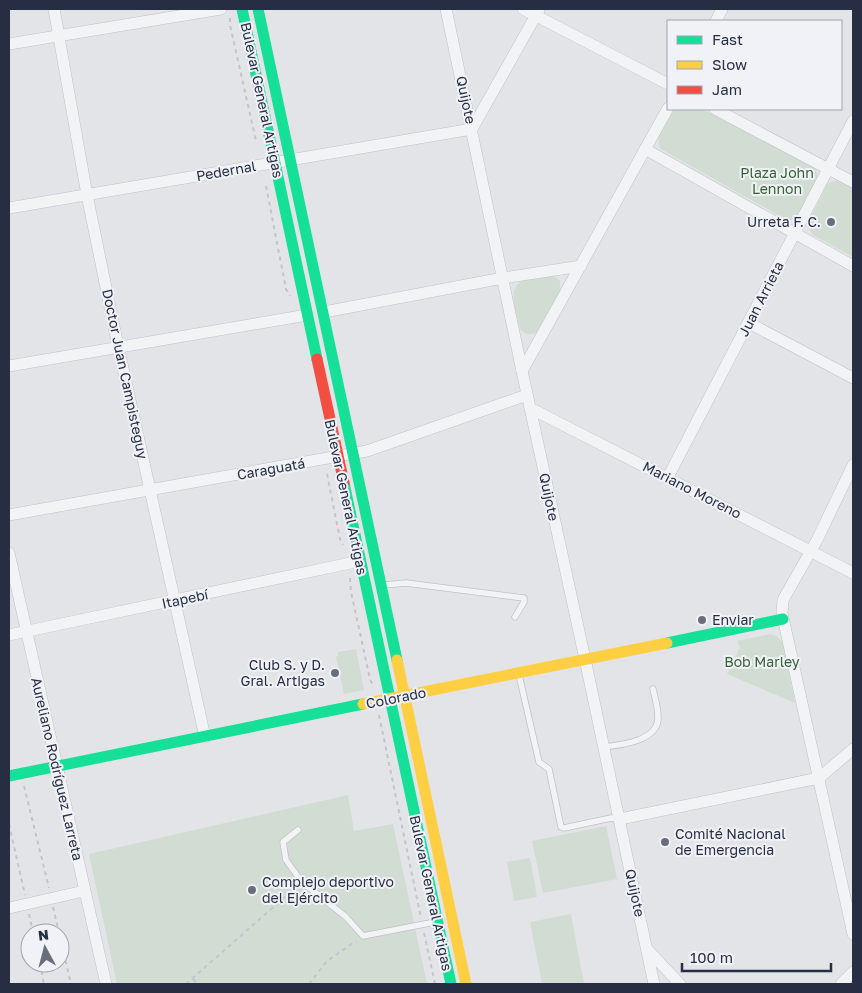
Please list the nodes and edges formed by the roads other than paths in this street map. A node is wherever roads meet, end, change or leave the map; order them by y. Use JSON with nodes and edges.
{"nodes":[{"id":1,"x":54,"y":9,"type":"edge"},
{"id":2,"x":242,"y":9,"type":"edge"},
{"id":3,"x":258,"y":9,"type":"edge"},
{"id":4,"x":446,"y":9,"type":"edge"},
{"id":5,"x":523,"y":9,"type":"edge"},
{"id":6,"x":226,"y":12,"type":"edge"},
{"id":7,"x":538,"y":12,"type":"edge"},
{"id":8,"x":59,"y":36,"type":"junction"},
{"id":9,"x":9,"y":44,"type":"edge"},
{"id":10,"x":667,"y":83,"type":"edge"},
{"id":11,"x":667,"y":110,"type":"edge"},
{"id":12,"x":716,"y":110,"type":"edge"},
{"id":13,"x":853,"y":121,"type":"edge"},
{"id":14,"x":472,"y":129,"type":"junction"},
{"id":15,"x":645,"y":149,"type":"junction"},
{"id":16,"x":291,"y":160,"type":"junction"},
{"id":17,"x":275,"y":162,"type":"junction"},
{"id":18,"x":828,"y":169,"type":"junction"},
{"id":19,"x":853,"y":182,"type":"edge"},
{"id":20,"x":87,"y":195,"type":"junction"},
{"id":21,"x":9,"y":208,"type":"edge"},
{"id":22,"x":795,"y":234,"type":"junction"},
{"id":23,"x":581,"y":266,"type":"junction"},
{"id":24,"x":853,"y":266,"type":"edge"},
{"id":25,"x":503,"y":278,"type":"junction"},
{"id":26,"x":324,"y":312,"type":"junction"},
{"id":27,"x":307,"y":315,"type":"junction"},
{"id":28,"x":748,"y":323,"type":"junction"},
{"id":29,"x":118,"y":346,"type":"junction"},
{"id":30,"x":9,"y":366,"type":"edge"},
{"id":31,"x":522,"y":370,"type":"junction"},
{"id":32,"x":853,"y":378,"type":"edge"},
{"id":33,"x":527,"y":395,"type":"junction"},
{"id":34,"x":530,"y":408,"type":"junction"},
{"id":35,"x":352,"y":454,"type":"junction"},
{"id":36,"x":332,"y":458,"type":"junction"},
{"id":37,"x":853,"y":464,"type":"edge"},
{"id":38,"x":668,"y":477,"type":"junction"},
{"id":39,"x":150,"y":491,"type":"junction"},
{"id":40,"x":9,"y":515,"type":"edge"},
{"id":41,"x":811,"y":551,"type":"junction"},
{"id":42,"x":9,"y":553,"type":"edge"},
{"id":43,"x":354,"y":562,"type":"junction"},
{"id":44,"x":853,"y":573,"type":"edge"},
{"id":45,"x":382,"y":586,"type":"junction"},
{"id":46,"x":175,"y":601,"type":"junction"},
{"id":47,"x":516,"y":617,"type":"dead end"},
{"id":48,"x":783,"y":619,"type":"junction"},
{"id":49,"x":26,"y":631,"type":"junction"},
{"id":50,"x":9,"y":635,"type":"edge"},
{"id":51,"x":585,"y":659,"type":"junction"},
{"id":52,"x":518,"y":673,"type":"junction"},
{"id":53,"x":653,"y":690,"type":"dead end"},
{"id":54,"x":404,"y":696,"type":"junction"},
{"id":55,"x":384,"y":700,"type":"junction"},
{"id":56,"x":205,"y":737,"type":"junction"},
{"id":57,"x":604,"y":747,"type":"junction"},
{"id":58,"x":853,"y":749,"type":"edge"},
{"id":59,"x":58,"y":766,"type":"junction"},
{"id":60,"x":9,"y":776,"type":"edge"},
{"id":61,"x":819,"y":778,"type":"junction"},
{"id":62,"x":620,"y":819,"type":"junction"},
{"id":63,"x":298,"y":830,"type":"dead end"},
{"id":64,"x":84,"y":891,"type":"junction"},
{"id":65,"x":9,"y":908,"type":"edge"},
{"id":66,"x":437,"y":922,"type":"junction"},
{"id":67,"x":853,"y":934,"type":"edge"},
{"id":68,"x":646,"y":948,"type":"junction"},
{"id":69,"x":853,"y":972,"type":"edge"},
{"id":70,"x":106,"y":984,"type":"edge"},
{"id":71,"x":450,"y":984,"type":"edge"},
{"id":72,"x":466,"y":984,"type":"edge"},
{"id":73,"x":654,"y":984,"type":"edge"},
{"id":74,"x":680,"y":984,"type":"edge"},
{"id":75,"x":842,"y":984,"type":"edge"}],
"edges":[{"from":1,"to":8,"type":"street","name":"Doctor Juan Campisteguy"},
{"from":2,"to":17,"type":"main road","name":"Bulevar General Artigas"},
{"from":3,"to":16,"type":"main road","name":"Bulevar General Artigas"},
{"from":4,"to":14,"type":"street","name":"Quijote"},
{"from":5,"to":7,"type":"street"},
{"from":6,"to":8,"type":"street"},
{"from":7,"to":10,"type":"street"},
{"from":7,"to":14,"type":"street"},
{"from":8,"to":9,"type":"street"},
{"from":8,"to":20,"type":"street","name":"Doctor Juan Campisteguy"},
{"from":11,"to":15,"type":"street"},
{"from":12,"to":18,"type":"street"},
{"from":13,"to":18,"type":"street","name":"Juan Arrieta"},
{"from":14,"to":16,"type":"street","name":"Pedernal"},
{"from":14,"to":25,"type":"street","name":"Quijote"},
{"from":15,"to":22,"type":"street"},
{"from":15,"to":23,"type":"street"},
{"from":16,"to":17,"type":"street","name":"Pedernal"},
{"from":16,"to":26,"type":"main road","name":"Bulevar General Artigas"},
{"from":17,"to":20,"type":"street","name":"Pedernal"},
{"from":17,"to":27,"type":"main road","name":"Bulevar General Artigas"},
{"from":18,"to":19,"type":"street"},
{"from":18,"to":22,"type":"street","name":"Juan Arrieta"},
{"from":20,"to":21,"type":"street","name":"Pedernal"},
{"from":20,"to":29,"type":"street","name":"Doctor Juan Campisteguy"},
{"from":22,"to":24,"type":"street"},
{"from":22,"to":28,"type":"street","name":"Juan Arrieta"},
{"from":23,"to":25,"type":"street"},
{"from":23,"to":31,"type":"street"},
{"from":25,"to":26,"type":"street"},
{"from":25,"to":31,"type":"street","name":"Quijote"},
{"from":26,"to":35,"type":"main road","name":"Bulevar General Artigas"},
{"from":27,"to":29,"type":"street"},
{"from":27,"to":36,"type":"main road","name":"Bulevar General Artigas"},
{"from":28,"to":32,"type":"street"},
{"from":28,"to":38,"type":"street","name":"Juan Arrieta"},
{"from":29,"to":30,"type":"street"},
{"from":29,"to":39,"type":"street","name":"Doctor Juan Campisteguy"},
{"from":31,"to":33,"type":"street","name":"Quijote"},
{"from":33,"to":34,"type":"street","name":"Quijote"},
{"from":33,"to":35,"type":"street","name":"Caraguatá"},
{"from":34,"to":38,"type":"street","name":"Mariano Moreno"},
{"from":34,"to":51,"type":"street","name":"Quijote"},
{"from":35,"to":36,"type":"street","name":"Caraguatá"},
{"from":35,"to":45,"type":"main road","name":"Bulevar General Artigas"},
{"from":36,"to":39,"type":"street","name":"Caraguatá"},
{"from":36,"to":43,"type":"main road","name":"Bulevar General Artigas"},
{"from":37,"to":41,"type":"street"},
{"from":38,"to":41,"type":"street","name":"Mariano Moreno"},
{"from":39,"to":40,"type":"street","name":"Caraguatá"},
{"from":39,"to":46,"type":"street","name":"Doctor Juan Campisteguy"},
{"from":41,"to":44,"type":"street","name":"Mariano Moreno"},
{"from":41,"to":48,"type":"street"},
{"from":42,"to":49,"type":"street","name":"Aureliano Rodríguez Larreta"},
{"from":43,"to":46,"type":"street","name":"Itapebí"},
{"from":43,"to":55,"type":"main road","name":"Bulevar General Artigas"},
{"from":45,"to":47,"type":"lane"},
{"from":45,"to":54,"type":"main road","name":"Bulevar General Artigas"},
{"from":46,"to":49,"type":"street","name":"Itapebí"},
{"from":46,"to":56,"type":"street","name":"Doctor Juan Campisteguy"},
{"from":48,"to":51,"type":"main road","name":"Colorado"},
{"from":48,"to":61,"type":"street"},
{"from":49,"to":50,"type":"street","name":"Itapebí"},
{"from":49,"to":59,"type":"street","name":"Aureliano Rodríguez Larreta"},
{"from":51,"to":52,"type":"main road","name":"Colorado"},
{"from":51,"to":57,"type":"street","name":"Quijote"},
{"from":52,"to":54,"type":"main road","name":"Colorado"},
{"from":52,"to":62,"type":"lane"},
{"from":53,"to":57,"type":"lane"},
{"from":54,"to":55,"type":"main road","name":"Colorado"},
{"from":54,"to":72,"type":"main road","name":"Bulevar General Artigas"},
{"from":55,"to":56,"type":"main road","name":"Colorado"},
{"from":55,"to":66,"type":"main road","name":"Bulevar General Artigas"},
{"from":56,"to":59,"type":"main road","name":"Colorado"},
{"from":57,"to":62,"type":"street","name":"Quijote"},
{"from":58,"to":61,"type":"street"},
{"from":59,"to":60,"type":"main road","name":"Colorado"},
{"from":59,"to":64,"type":"street","name":"Aureliano Rodríguez Larreta"},
{"from":61,"to":62,"type":"street"},
{"from":61,"to":67,"type":"street"},
{"from":62,"to":68,"type":"street","name":"Quijote"},
{"from":63,"to":66,"type":"lane"},
{"from":64,"to":65,"type":"street"},
{"from":64,"to":70,"type":"street","name":"Aureliano Rodríguez Larreta"},
{"from":66,"to":71,"type":"main road","name":"Bulevar General Artigas"},
{"from":68,"to":73,"type":"street","name":"Quijote"},
{"from":68,"to":74,"type":"street"},
{"from":69,"to":75,"type":"street"}]}
